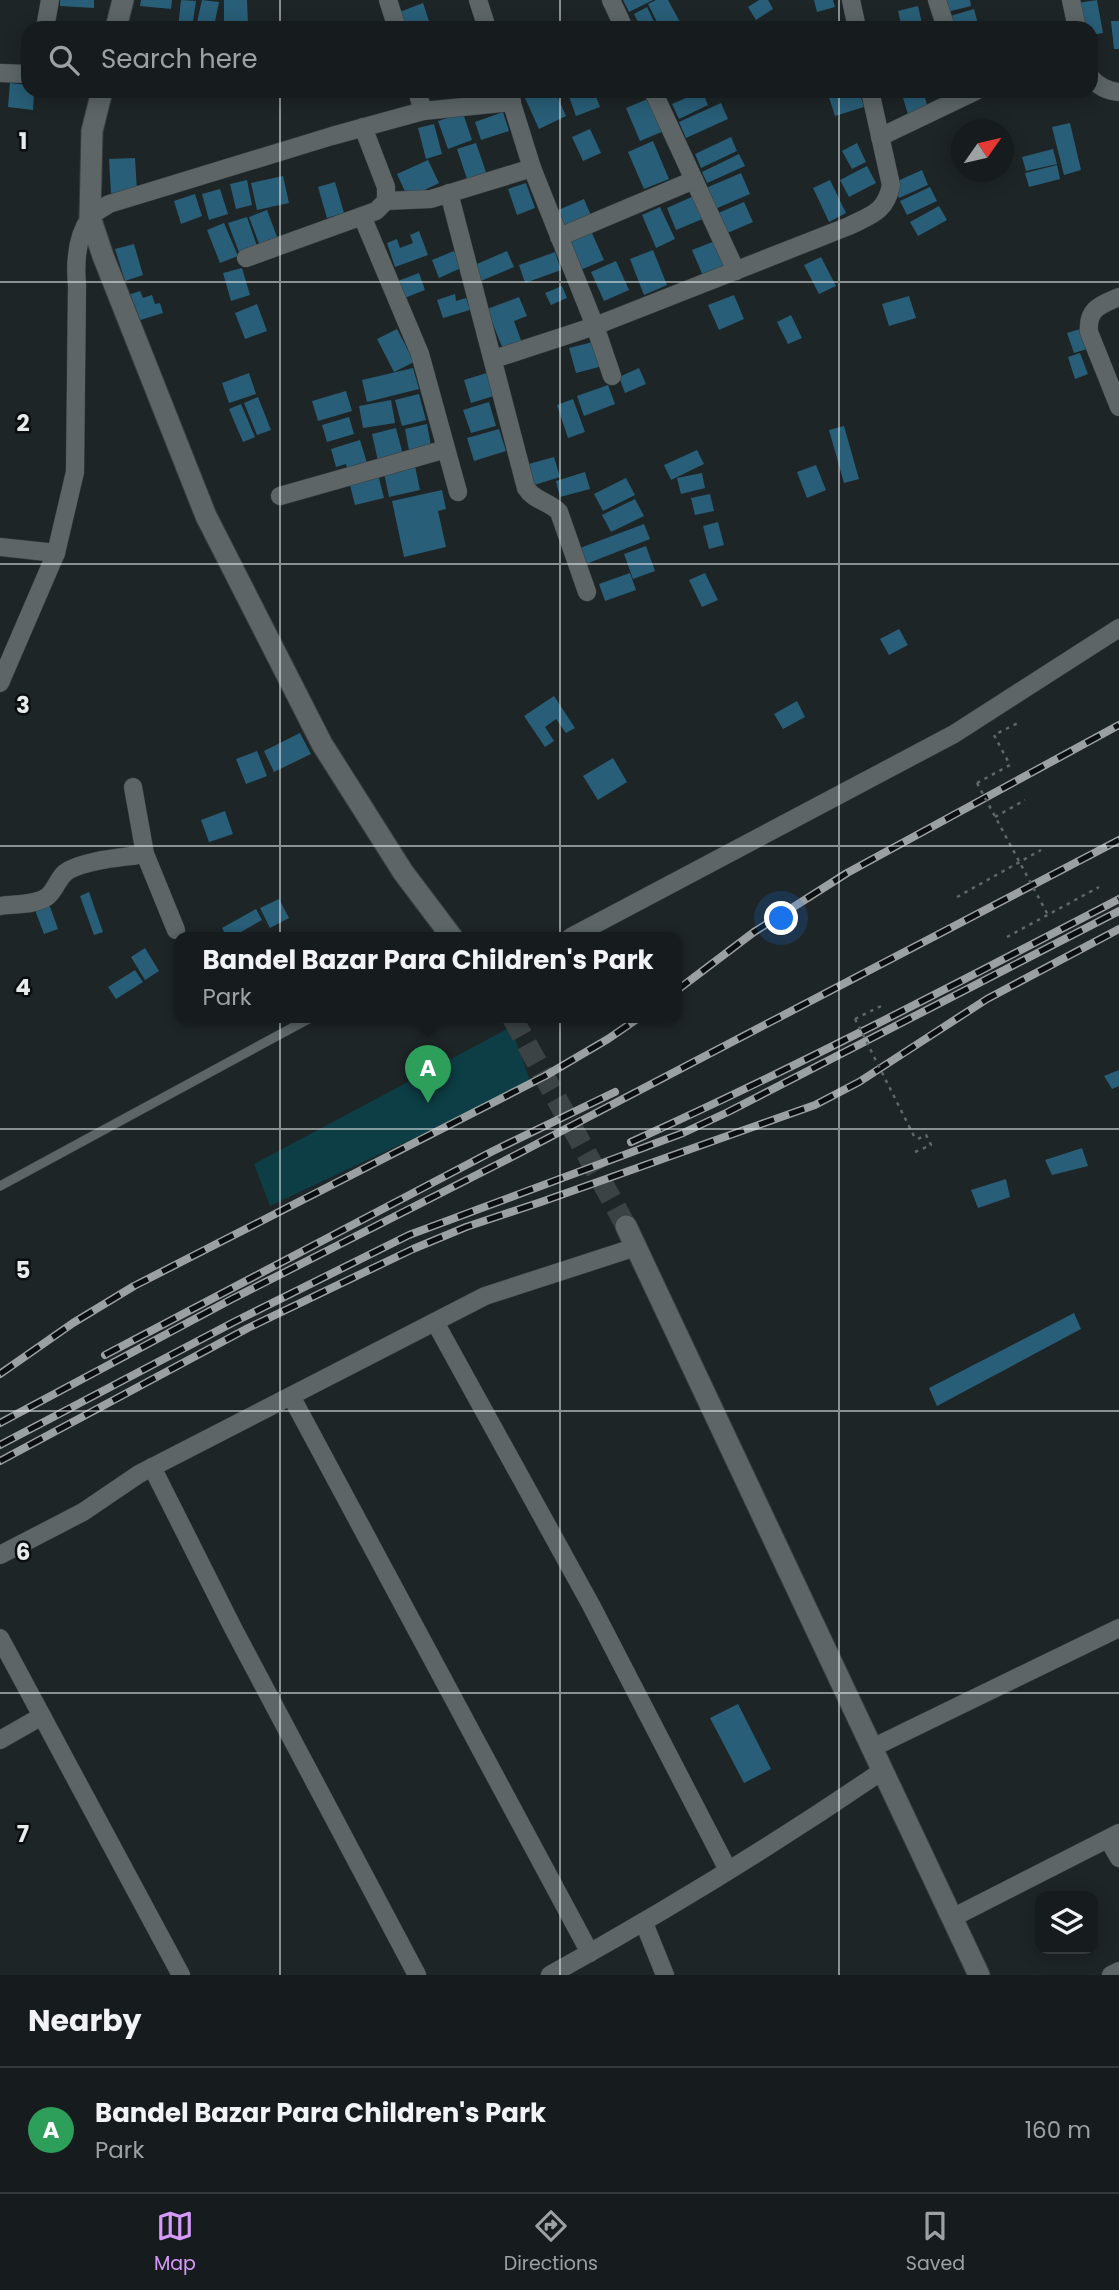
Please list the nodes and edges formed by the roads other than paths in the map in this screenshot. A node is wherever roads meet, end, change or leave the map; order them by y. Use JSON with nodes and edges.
{"nodes":[{"id":1,"x":50,"y":0,"type":"edge"},
{"id":2,"x":123,"y":0,"type":"edge"},
{"id":3,"x":388,"y":0,"type":"edge"},
{"id":4,"x":478,"y":0,"type":"edge"},
{"id":5,"x":611,"y":0,"type":"edge"},
{"id":6,"x":851,"y":0,"type":"edge"},
{"id":7,"x":937,"y":0,"type":"edge"},
{"id":8,"x":1071,"y":0,"type":"edge"},
{"id":9,"x":46,"y":21,"type":"edge"},
{"id":10,"x":118,"y":21,"type":"edge"},
{"id":11,"x":395,"y":21,"type":"edge"},
{"id":12,"x":485,"y":21,"type":"edge"},
{"id":13,"x":621,"y":21,"type":"edge"},
{"id":14,"x":856,"y":21,"type":"edge"},
{"id":15,"x":944,"y":21,"type":"edge"},
{"id":16,"x":1076,"y":21,"type":"edge"},
{"id":17,"x":0,"y":73,"type":"edge"},
{"id":18,"x":21,"y":74,"type":"edge"},
{"id":19,"x":1098,"y":84,"type":"edge"},
{"id":20,"x":1119,"y":92,"type":"edge"},
{"id":21,"x":100,"y":98,"type":"edge"},
{"id":22,"x":419,"y":98,"type":"edge"},
{"id":23,"x":498,"y":98,"type":"edge"},
{"id":24,"x":511,"y":98,"type":"edge"},
{"id":25,"x":656,"y":98,"type":"edge"},
{"id":26,"x":872,"y":98,"type":"edge"},
{"id":27,"x":958,"y":98,"type":"edge"},
{"id":28,"x":423,"y":111,"type":"junction"},
{"id":29,"x":363,"y":127,"type":"junction"},
{"id":30,"x":880,"y":136,"type":"junction"},
{"id":31,"x":532,"y":168,"type":"junction"},
{"id":32,"x":694,"y":180,"type":"junction"},
{"id":33,"x":449,"y":193,"type":"junction"},
{"id":34,"x":386,"y":201,"type":"junction"},
{"id":35,"x":362,"y":216,"type":"junction"},
{"id":36,"x":90,"y":217,"type":"junction"},
{"id":37,"x":559,"y":237,"type":"junction"},
{"id":38,"x":246,"y":258,"type":"dead end"},
{"id":39,"x":736,"y":271,"type":"junction"},
{"id":40,"x":1119,"y":297,"type":"edge"},
{"id":41,"x":595,"y":326,"type":"junction"},
{"id":42,"x":494,"y":359,"type":"junction"},
{"id":43,"x":612,"y":376,"type":"dead end"},
{"id":44,"x":1119,"y":407,"type":"edge"},
{"id":45,"x":446,"y":449,"type":"junction"},
{"id":46,"x":458,"y":492,"type":"dead end"},
{"id":47,"x":280,"y":496,"type":"dead end"},
{"id":48,"x":0,"y":547,"type":"edge"},
{"id":49,"x":56,"y":553,"type":"junction"},
{"id":50,"x":587,"y":592,"type":"dead end"},
{"id":51,"x":1119,"y":628,"type":"edge"},
{"id":52,"x":1,"y":680,"type":"edge"},
{"id":53,"x":133,"y":787,"type":"dead end"},
{"id":54,"x":145,"y":854,"type":"junction"},
{"id":55,"x":0,"y":906,"type":"edge"},
{"id":56,"x":176,"y":930,"type":"dead end"},
{"id":57,"x":448,"y":932,"type":"edge"},
{"id":58,"x":581,"y":932,"type":"edge"},
{"id":59,"x":301,"y":1023,"type":"edge"},
{"id":60,"x":0,"y":1186,"type":"edge"},
{"id":61,"x":626,"y":1226,"type":"tunnel mouth"},
{"id":62,"x":636,"y":1247,"type":"junction"},
{"id":63,"x":435,"y":1322,"type":"junction"},
{"id":64,"x":291,"y":1396,"type":"junction"},
{"id":65,"x":152,"y":1467,"type":"junction"},
{"id":66,"x":0,"y":1555,"type":"edge"},
{"id":67,"x":1119,"y":1628,"type":"edge"},
{"id":68,"x":0,"y":1638,"type":"edge"},
{"id":69,"x":42,"y":1717,"type":"junction"},
{"id":70,"x":0,"y":1740,"type":"edge"},
{"id":71,"x":872,"y":1748,"type":"junction"},
{"id":72,"x":882,"y":1771,"type":"junction"},
{"id":73,"x":1114,"y":1836,"type":"edge"},
{"id":74,"x":1119,"y":1858,"type":"edge"},
{"id":75,"x":728,"y":1870,"type":"junction"},
{"id":76,"x":952,"y":1918,"type":"junction"},
{"id":77,"x":644,"y":1923,"type":"junction"},
{"id":78,"x":590,"y":1953,"type":"junction"},
{"id":79,"x":1119,"y":1971,"type":"edge"},
{"id":80,"x":180,"y":1975,"type":"edge"},
{"id":81,"x":417,"y":1975,"type":"edge"},
{"id":82,"x":550,"y":1975,"type":"edge"},
{"id":83,"x":665,"y":1975,"type":"edge"},
{"id":84,"x":979,"y":1975,"type":"edge"},
{"id":85,"x":1111,"y":1975,"type":"edge"}],
"edges":[{"from":1,"to":9,"type":"street"},
{"from":2,"to":10,"type":"street"},
{"from":3,"to":11,"type":"street"},
{"from":4,"to":12,"type":"street"},
{"from":5,"to":13,"type":"street"},
{"from":6,"to":14,"type":"street"},
{"from":7,"to":15,"type":"street"},
{"from":8,"to":16,"type":"street"},
{"from":17,"to":18,"type":"street"},
{"from":19,"to":20,"type":"street"},
{"from":21,"to":36,"type":"street"},
{"from":22,"to":28,"type":"street"},
{"from":23,"to":28,"type":"street"},
{"from":24,"to":31,"type":"street"},
{"from":25,"to":32,"type":"street"},
{"from":26,"to":30,"type":"street"},
{"from":27,"to":30,"type":"street"},
{"from":28,"to":29,"type":"street"},
{"from":29,"to":34,"type":"street"},
{"from":29,"to":36,"type":"street"},
{"from":30,"to":39,"type":"street"},
{"from":31,"to":33,"type":"street"},
{"from":31,"to":37,"type":"street"},
{"from":32,"to":37,"type":"street"},
{"from":32,"to":39,"type":"street"},
{"from":33,"to":34,"type":"street"},
{"from":33,"to":42,"type":"street"},
{"from":34,"to":35,"type":"street"},
{"from":35,"to":38,"type":"street"},
{"from":35,"to":45,"type":"street"},
{"from":36,"to":49,"type":"street"},
{"from":36,"to":57,"type":"street"},
{"from":37,"to":41,"type":"street"},
{"from":39,"to":41,"type":"street"},
{"from":40,"to":44,"type":"street"},
{"from":41,"to":42,"type":"street"},
{"from":41,"to":43,"type":"street"},
{"from":42,"to":50,"type":"street"},
{"from":45,"to":46,"type":"street"},
{"from":45,"to":47,"type":"street"},
{"from":48,"to":49,"type":"street"},
{"from":49,"to":52,"type":"street"},
{"from":51,"to":58,"type":"street"},
{"from":53,"to":54,"type":"street"},
{"from":54,"to":55,"type":"street"},
{"from":54,"to":56,"type":"street"},
{"from":59,"to":60,"type":"lane"},
{"from":61,"to":62,"type":"street"},
{"from":62,"to":63,"type":"street"},
{"from":62,"to":71,"type":"street"},
{"from":63,"to":64,"type":"street"},
{"from":63,"to":75,"type":"street"},
{"from":64,"to":65,"type":"street"},
{"from":64,"to":78,"type":"street"},
{"from":65,"to":66,"type":"street"},
{"from":65,"to":81,"type":"street"},
{"from":67,"to":71,"type":"street"},
{"from":68,"to":69,"type":"street"},
{"from":69,"to":70,"type":"street"},
{"from":69,"to":80,"type":"street"},
{"from":71,"to":72,"type":"street"},
{"from":72,"to":75,"type":"street"},
{"from":72,"to":76,"type":"street"},
{"from":73,"to":74,"type":"street"},
{"from":73,"to":76,"type":"street"},
{"from":75,"to":77,"type":"street"},
{"from":76,"to":84,"type":"street"},
{"from":77,"to":78,"type":"street"},
{"from":77,"to":83,"type":"street"},
{"from":78,"to":82,"type":"street"},
{"from":79,"to":85,"type":"street"}]}
